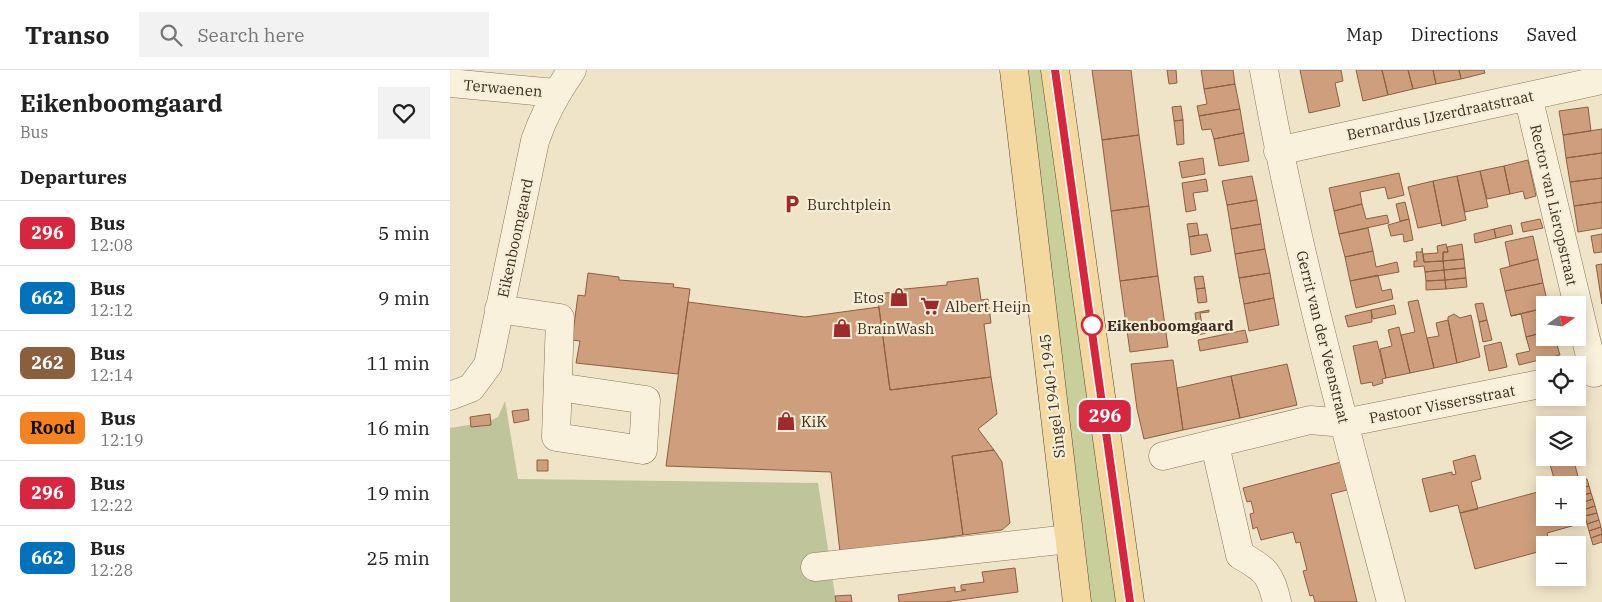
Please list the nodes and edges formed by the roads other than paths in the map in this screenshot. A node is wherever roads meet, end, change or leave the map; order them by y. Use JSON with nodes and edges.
{"nodes":[{"id":1,"x":572,"y":70,"type":"edge"},
{"id":2,"x":1014,"y":70,"type":"edge"},
{"id":3,"x":1055,"y":70,"type":"edge"},
{"id":4,"x":1264,"y":70,"type":"edge"},
{"id":5,"x":1602,"y":80,"type":"edge"},
{"id":6,"x":450,"y":83,"type":"edge"},
{"id":7,"x":555,"y":93,"type":"junction"},
{"id":8,"x":1528,"y":96,"type":"junction"},
{"id":9,"x":1278,"y":151,"type":"junction"},
{"id":10,"x":499,"y":309,"type":"junction"},
{"id":11,"x":1591,"y":374,"type":"edge"},
{"id":12,"x":1536,"y":385,"type":"edge"},
{"id":13,"x":558,"y":387,"type":"dead end"},
{"id":14,"x":450,"y":396,"type":"edge"},
{"id":15,"x":1344,"y":424,"type":"junction"},
{"id":16,"x":1215,"y":445,"type":"junction"},
{"id":17,"x":1163,"y":456,"type":"dead end"},
{"id":18,"x":1069,"y":540,"type":"junction"},
{"id":19,"x":815,"y":567,"type":"dead end"},
{"id":20,"x":1077,"y":602,"type":"edge"},
{"id":21,"x":1130,"y":602,"type":"edge"},
{"id":22,"x":1277,"y":602,"type":"edge"},
{"id":23,"x":1391,"y":602,"type":"edge"}],
"edges":[{"from":1,"to":7,"type":"street","name":"Eikenboomgaard"},
{"from":2,"to":18,"type":"main road","name":"Singel 1940-1945"},
{"from":3,"to":21,"type":"main road"},
{"from":4,"to":9,"type":"street","name":"Gerrit van der Veenstraat"},
{"from":5,"to":8,"type":"street","name":"Bernardus IJzerdraatstraat"},
{"from":6,"to":7,"type":"street","name":"Terwaenen"},
{"from":7,"to":10,"type":"street","name":"Eikenboomgaard"},
{"from":8,"to":9,"type":"street","name":"Bernardus IJzerdraatstraat"},
{"from":8,"to":11,"type":"street","name":"Rector van Lieropstraat"},
{"from":9,"to":15,"type":"street","name":"Gerrit van der Veenstraat"},
{"from":10,"to":13,"type":"street"},
{"from":10,"to":14,"type":"street","name":"Eikenboomgaard"},
{"from":12,"to":15,"type":"street","name":"Pastoor Vissersstraat"},
{"from":15,"to":16,"type":"street","name":"Pastoor Vissersstraat"},
{"from":15,"to":23,"type":"street","name":"Gerrit van der Veenstraat"},
{"from":16,"to":17,"type":"street","name":"Pastoor Vissersstraat"},
{"from":16,"to":22,"type":"street"},
{"from":18,"to":19,"type":"street"},
{"from":18,"to":20,"type":"main road","name":"Singel 1940-1945"}]}
